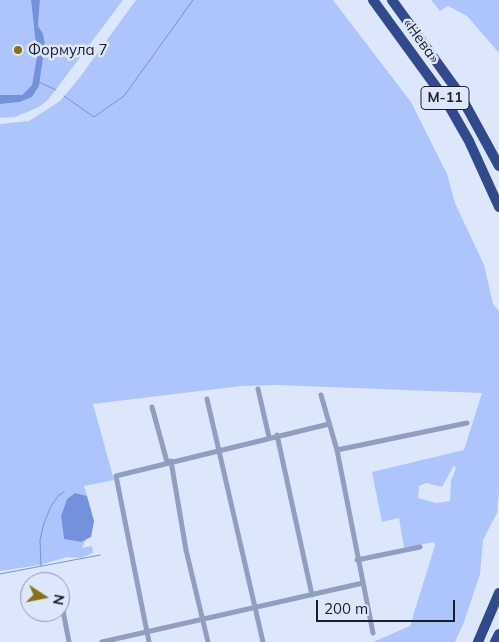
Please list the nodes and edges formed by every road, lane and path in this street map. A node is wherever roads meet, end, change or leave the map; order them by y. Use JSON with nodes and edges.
{"nodes":[{"id":1,"x":373,"y":0,"type":"edge"},
{"id":2,"x":392,"y":0,"type":"edge"},
{"id":3,"x":499,"y":166,"type":"edge"},
{"id":4,"x":499,"y":207,"type":"edge"},
{"id":5,"x":258,"y":389,"type":"dead end"},
{"id":6,"x":321,"y":394,"type":"dead end"},
{"id":7,"x":207,"y":399,"type":"dead end"},
{"id":8,"x":152,"y":407,"type":"dead end"},
{"id":9,"x":467,"y":423,"type":"dead end"},
{"id":10,"x":329,"y":424,"type":"junction"},
{"id":11,"x":278,"y":435,"type":"junction"},
{"id":12,"x":269,"y":437,"type":"junction"},
{"id":13,"x":220,"y":450,"type":"junction"},
{"id":14,"x":337,"y":450,"type":"junction"},
{"id":15,"x":169,"y":462,"type":"junction"},
{"id":16,"x":420,"y":547,"type":"dead end"},
{"id":17,"x":357,"y":560,"type":"junction"},
{"id":18,"x":363,"y":583,"type":"junction"},
{"id":19,"x":499,"y":593,"type":"edge"},
{"id":20,"x":312,"y":595,"type":"junction"},
{"id":21,"x":256,"y":607,"type":"junction"},
{"id":22,"x":203,"y":618,"type":"junction"},
{"id":23,"x":65,"y":622,"type":"edge"},
{"id":24,"x":373,"y":633,"type":"dead end"},
{"id":25,"x":148,"y":634,"type":"junction"},
{"id":26,"x":499,"y":634,"type":"edge"},
{"id":27,"x":69,"y":642,"type":"edge"},
{"id":28,"x":102,"y":642,"type":"edge"},
{"id":29,"x":149,"y":642,"type":"edge"},
{"id":30,"x":208,"y":642,"type":"edge"},
{"id":31,"x":263,"y":642,"type":"edge"},
{"id":32,"x":478,"y":642,"type":"edge"},
{"id":33,"x":495,"y":642,"type":"edge"}],
"edges":[{"from":1,"to":4,"type":"highway","name":"«Нева»","number":"М-11"},
{"from":2,"to":3,"type":"highway","name":"«Нева»","number":"М-11"},
{"from":5,"to":12,"type":"street"},
{"from":6,"to":10,"type":"street"},
{"from":7,"to":13,"type":"street"},
{"from":8,"to":15,"type":"street"},
{"from":9,"to":14,"type":"street"},
{"from":10,"to":11,"type":"street"},
{"from":10,"to":14,"type":"street"},
{"from":11,"to":12,"type":"street"},
{"from":11,"to":20,"type":"street"},
{"from":12,"to":13,"type":"street"},
{"from":13,"to":15,"type":"street"},
{"from":13,"to":21,"type":"street"},
{"from":14,"to":17,"type":"street"},
{"from":15,"to":22,"type":"street"},
{"from":15,"to":25,"type":"street"},
{"from":16,"to":17,"type":"street"},
{"from":17,"to":18,"type":"street"},
{"from":18,"to":20,"type":"street"},
{"from":18,"to":24,"type":"street"},
{"from":19,"to":32,"type":"highway"},
{"from":20,"to":21,"type":"street"},
{"from":21,"to":22,"type":"street"},
{"from":21,"to":31,"type":"street"},
{"from":22,"to":25,"type":"street"},
{"from":22,"to":30,"type":"street"},
{"from":23,"to":27,"type":"street"},
{"from":25,"to":28,"type":"street"},
{"from":25,"to":29,"type":"street"},
{"from":26,"to":33,"type":"highway"}]}
